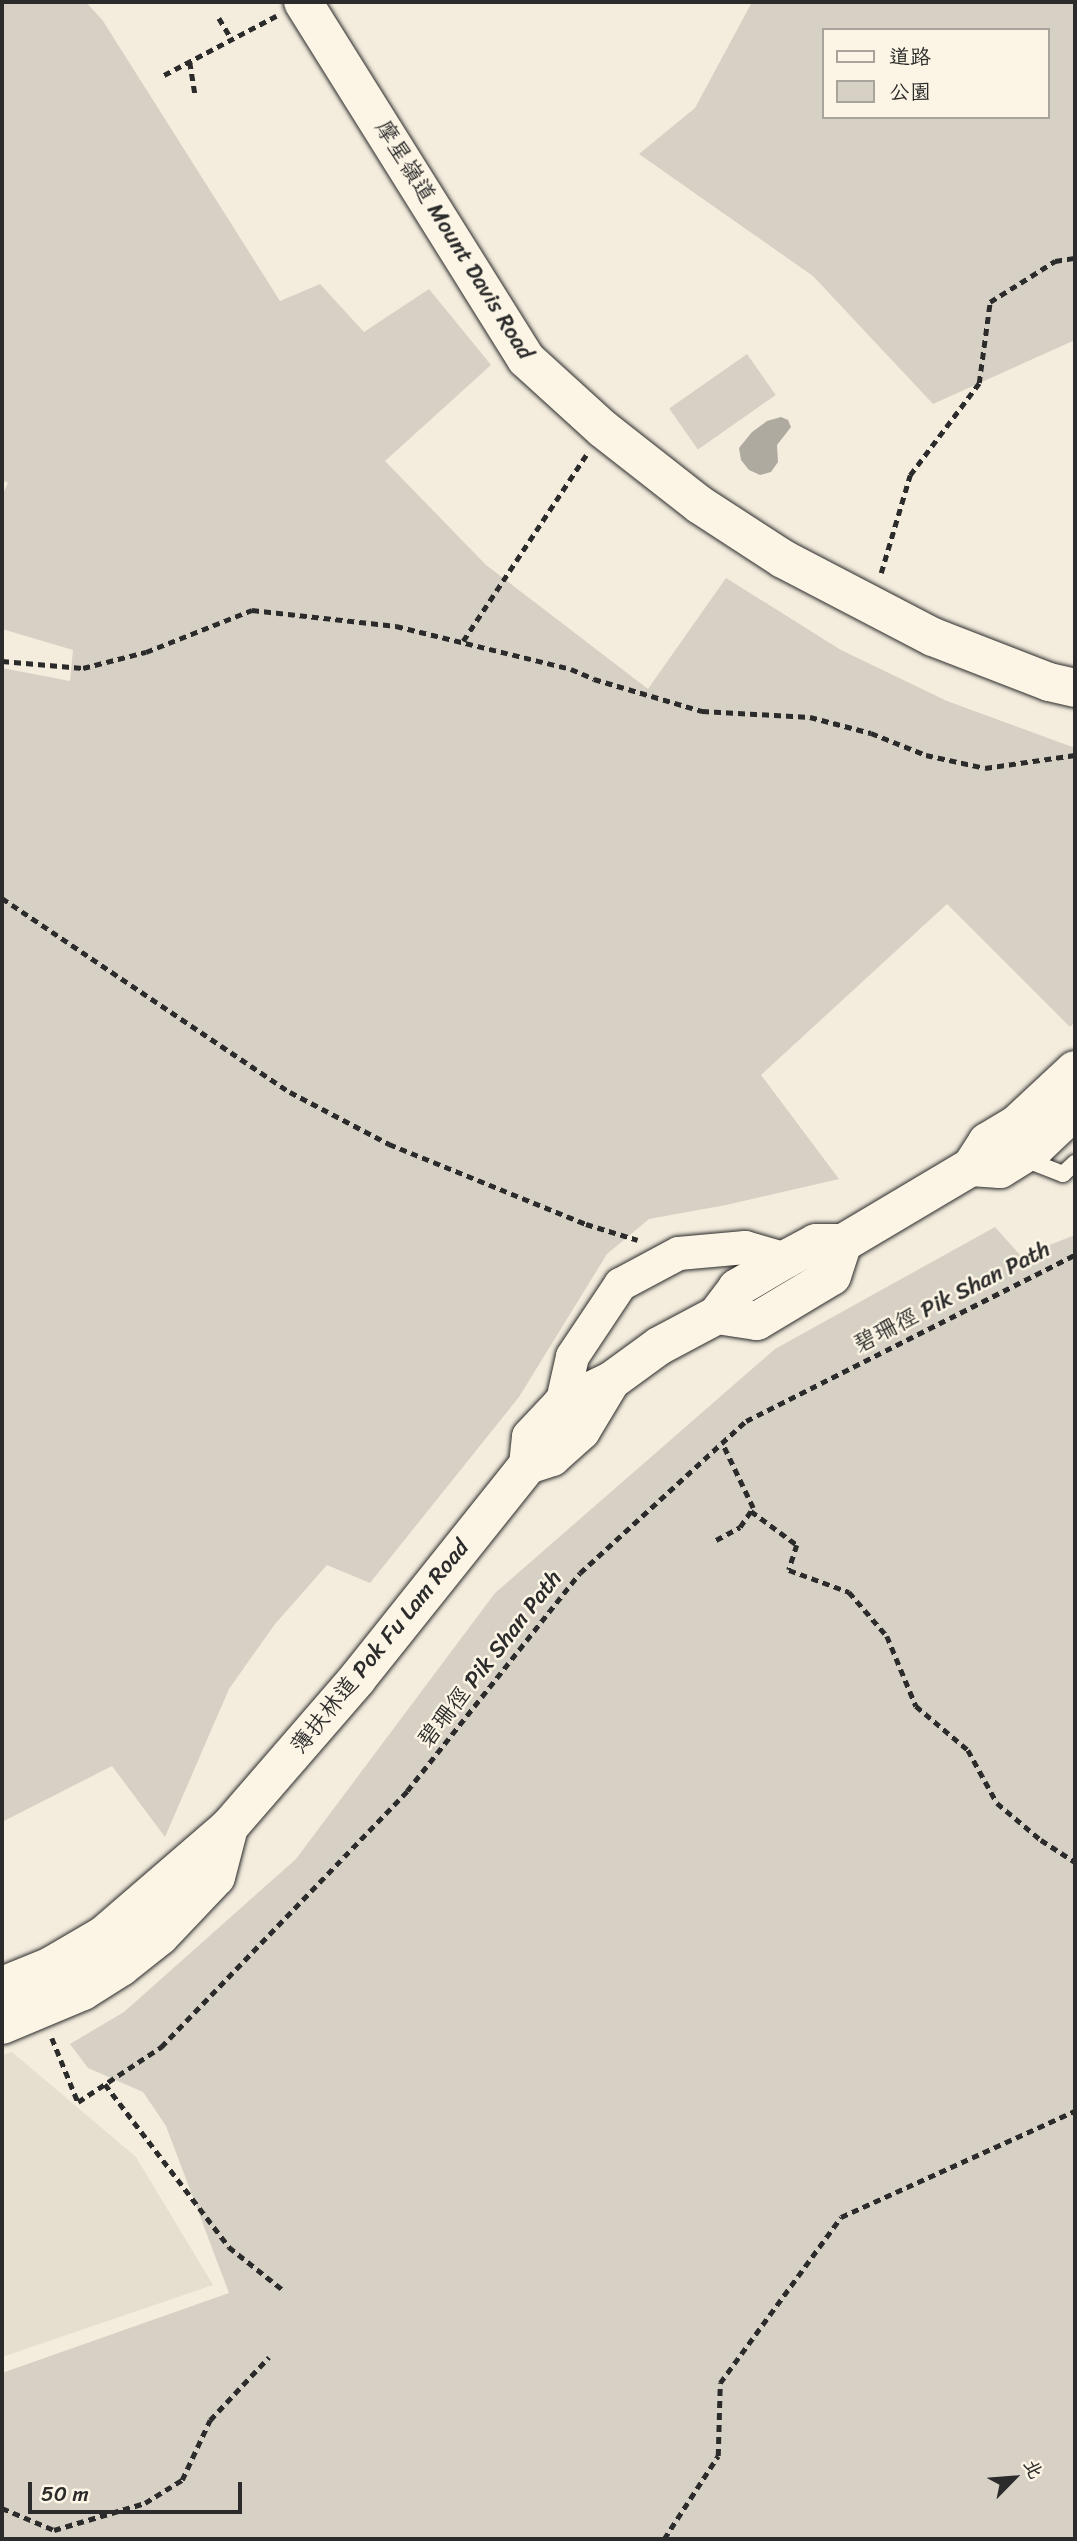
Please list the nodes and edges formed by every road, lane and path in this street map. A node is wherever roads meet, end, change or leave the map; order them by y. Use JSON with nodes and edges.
{"nodes":[{"id":1,"x":295,"y":6,"type":"edge"},
{"id":2,"x":219,"y":18,"type":"dead end"},
{"id":3,"x":232,"y":40,"type":"junction"},
{"id":4,"x":190,"y":62,"type":"junction"},
{"id":5,"x":164,"y":75,"type":"dead end"},
{"id":6,"x":195,"y":94,"type":"dead end"},
{"id":7,"x":1075,"y":258,"type":"edge"},
{"id":8,"x":603,"y":429,"type":"junction"},
{"id":9,"x":881,"y":574,"type":"dead end"},
{"id":10,"x":463,"y":641,"type":"junction"},
{"id":11,"x":2,"y":662,"type":"edge"},
{"id":12,"x":1075,"y":688,"type":"edge"},
{"id":13,"x":1075,"y":755,"type":"edge"},
{"id":14,"x":2,"y":898,"type":"edge"},
{"id":15,"x":1075,"y":1070,"type":"edge"},
{"id":16,"x":1075,"y":1110,"type":"edge"},
{"id":17,"x":1019,"y":1156,"type":"junction"},
{"id":18,"x":1075,"y":1163,"type":"edge"},
{"id":19,"x":971,"y":1167,"type":"junction"},
{"id":20,"x":843,"y":1243,"type":"junction"},
{"id":21,"x":677,"y":1253,"type":"junction"},
{"id":22,"x":1075,"y":1255,"type":"edge"},
{"id":23,"x":786,"y":1259,"type":"junction"},
{"id":24,"x":717,"y":1315,"type":"junction"},
{"id":25,"x":611,"y":1381,"type":"junction"},
{"id":26,"x":561,"y":1405,"type":"junction"},
{"id":27,"x":722,"y":1443,"type":"junction"},
{"id":28,"x":528,"y":1465,"type":"junction"},
{"id":29,"x":751,"y":1511,"type":"junction"},
{"id":30,"x":716,"y":1540,"type":"dead end"},
{"id":31,"x":229,"y":1828,"type":"junction"},
{"id":32,"x":1075,"y":1862,"type":"edge"},
{"id":33,"x":2,"y":1986,"type":"edge"},
{"id":34,"x":2,"y":2025,"type":"edge"},
{"id":35,"x":42,"y":2039,"type":"dead end"},
{"id":36,"x":105,"y":2084,"type":"junction"},
{"id":37,"x":1075,"y":2111,"type":"edge"},
{"id":38,"x":283,"y":2290,"type":"dead end"},
{"id":39,"x":269,"y":2357,"type":"dead end"},
{"id":40,"x":2,"y":2508,"type":"edge"},
{"id":41,"x":664,"y":2539,"type":"edge"}],
"edges":[{"from":1,"to":3,"type":"path"},
{"from":1,"to":8,"type":"main road","name":"摩星嶺道 Mount Davis Road"},
{"from":2,"to":3,"type":"path"},
{"from":3,"to":4,"type":"path"},
{"from":4,"to":5,"type":"path"},
{"from":4,"to":6,"type":"path"},
{"from":7,"to":9,"type":"path"},
{"from":8,"to":10,"type":"path"},
{"from":8,"to":12,"type":"main road","name":"摩星嶺道 Mount Davis Road"},
{"from":10,"to":11,"type":"path"},
{"from":10,"to":13,"type":"path"},
{"from":14,"to":21,"type":"path"},
{"from":15,"to":19,"type":"main road","name":"薄扶林道 Pok Fu Lam Road"},
{"from":16,"to":17,"type":"main road","name":"薄扶林道 Pok Fu Lam Road"},
{"from":17,"to":18,"type":"lane"},
{"from":17,"to":19,"type":"main road","name":"薄扶林道 Pok Fu Lam Road"},
{"from":19,"to":20,"type":"main road","name":"薄扶林道 Pok Fu Lam Road"},
{"from":20,"to":23,"type":"main road","name":"薄扶林道 Pok Fu Lam Road"},
{"from":20,"to":24,"type":"main road"},
{"from":21,"to":23,"type":"street"},
{"from":21,"to":26,"type":"street"},
{"from":22,"to":27,"type":"path","name":"碧珊徑 Pik Shan Path"},
{"from":23,"to":24,"type":"main road","name":"薄扶林道 Pok Fu Lam Road"},
{"from":24,"to":25,"type":"main road","name":"薄扶林道 Pok Fu Lam Road"},
{"from":25,"to":26,"type":"main road","name":"薄扶林道 Pok Fu Lam Road"},
{"from":25,"to":28,"type":"main road","name":"薄扶林道 Pok Fu Lam Road"},
{"from":26,"to":28,"type":"main road","name":"薄扶林道 Pok Fu Lam Road"},
{"from":27,"to":29,"type":"path"},
{"from":27,"to":36,"type":"path","name":"碧珊徑 Pik Shan Path"},
{"from":28,"to":31,"type":"main road","name":"薄扶林道 Pok Fu Lam Road"},
{"from":29,"to":30,"type":"path"},
{"from":29,"to":32,"type":"path"},
{"from":31,"to":33,"type":"main road","name":"薄扶林道 Pok Fu Lam Road"},
{"from":31,"to":34,"type":"main road","name":"薄扶林道 Pok Fu Lam Road"},
{"from":35,"to":36,"type":"path","name":"碧珊徑 Pik Shan Path"},
{"from":36,"to":38,"type":"path"},
{"from":37,"to":41,"type":"path"},
{"from":39,"to":40,"type":"path"}]}
